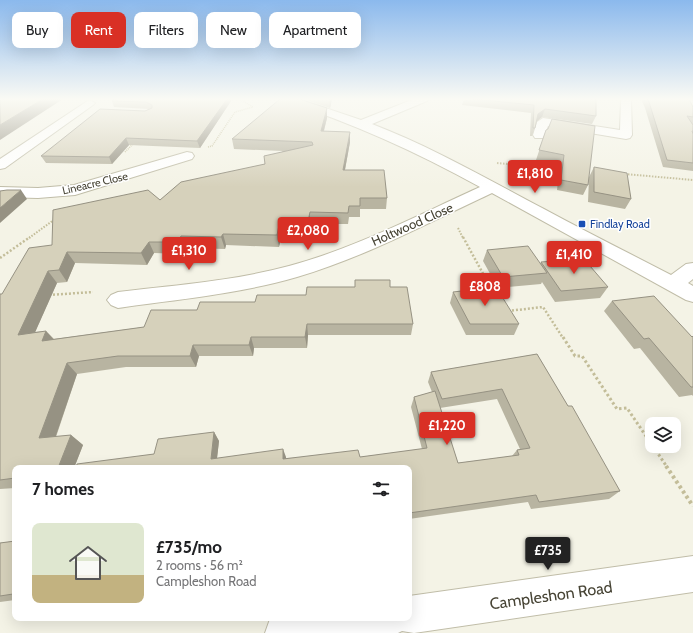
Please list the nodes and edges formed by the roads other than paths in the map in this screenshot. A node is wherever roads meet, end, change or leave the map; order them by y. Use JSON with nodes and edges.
{"nodes":[{"id":1,"x":56,"y":129,"type":"edge"},
{"id":2,"x":373,"y":129,"type":"edge"},
{"id":3,"x":541,"y":129,"type":"edge"},
{"id":4,"x":585,"y":129,"type":"edge"},
{"id":5,"x":626,"y":129,"type":"edge"},
{"id":6,"x":539,"y":135,"type":"dead end"},
{"id":7,"x":187,"y":156,"type":"road end"},
{"id":8,"x":0,"y":165,"type":"edge"},
{"id":9,"x":493,"y":187,"type":"junction"},
{"id":10,"x":0,"y":192,"type":"edge"},
{"id":11,"x":693,"y":269,"type":"edge"},
{"id":12,"x":673,"y":284,"type":"junction"},
{"id":13,"x":693,"y":295,"type":"edge"},
{"id":14,"x":118,"y":300,"type":"road end"},
{"id":15,"x":693,"y":574,"type":"edge"},
{"id":16,"x":412,"y":615,"type":"edge"},
{"id":17,"x":368,"y":621,"type":"edge"},
{"id":18,"x":284,"y":633,"type":"edge"}],
"edges":[{"from":1,"to":8,"type":"street"},
{"from":2,"to":9,"type":"street"},
{"from":3,"to":6,"type":"street"},
{"from":4,"to":5,"type":"street"},
{"from":7,"to":10,"type":"street","name":"Lineacre Close"},
{"from":9,"to":12,"type":"street"},
{"from":9,"to":14,"type":"street","name":"Holtwood Close"},
{"from":11,"to":12,"type":"street"},
{"from":12,"to":13,"type":"street"},
{"from":15,"to":16,"type":"street","name":"Campleshon Road"},
{"from":17,"to":18,"type":"street"}]}
